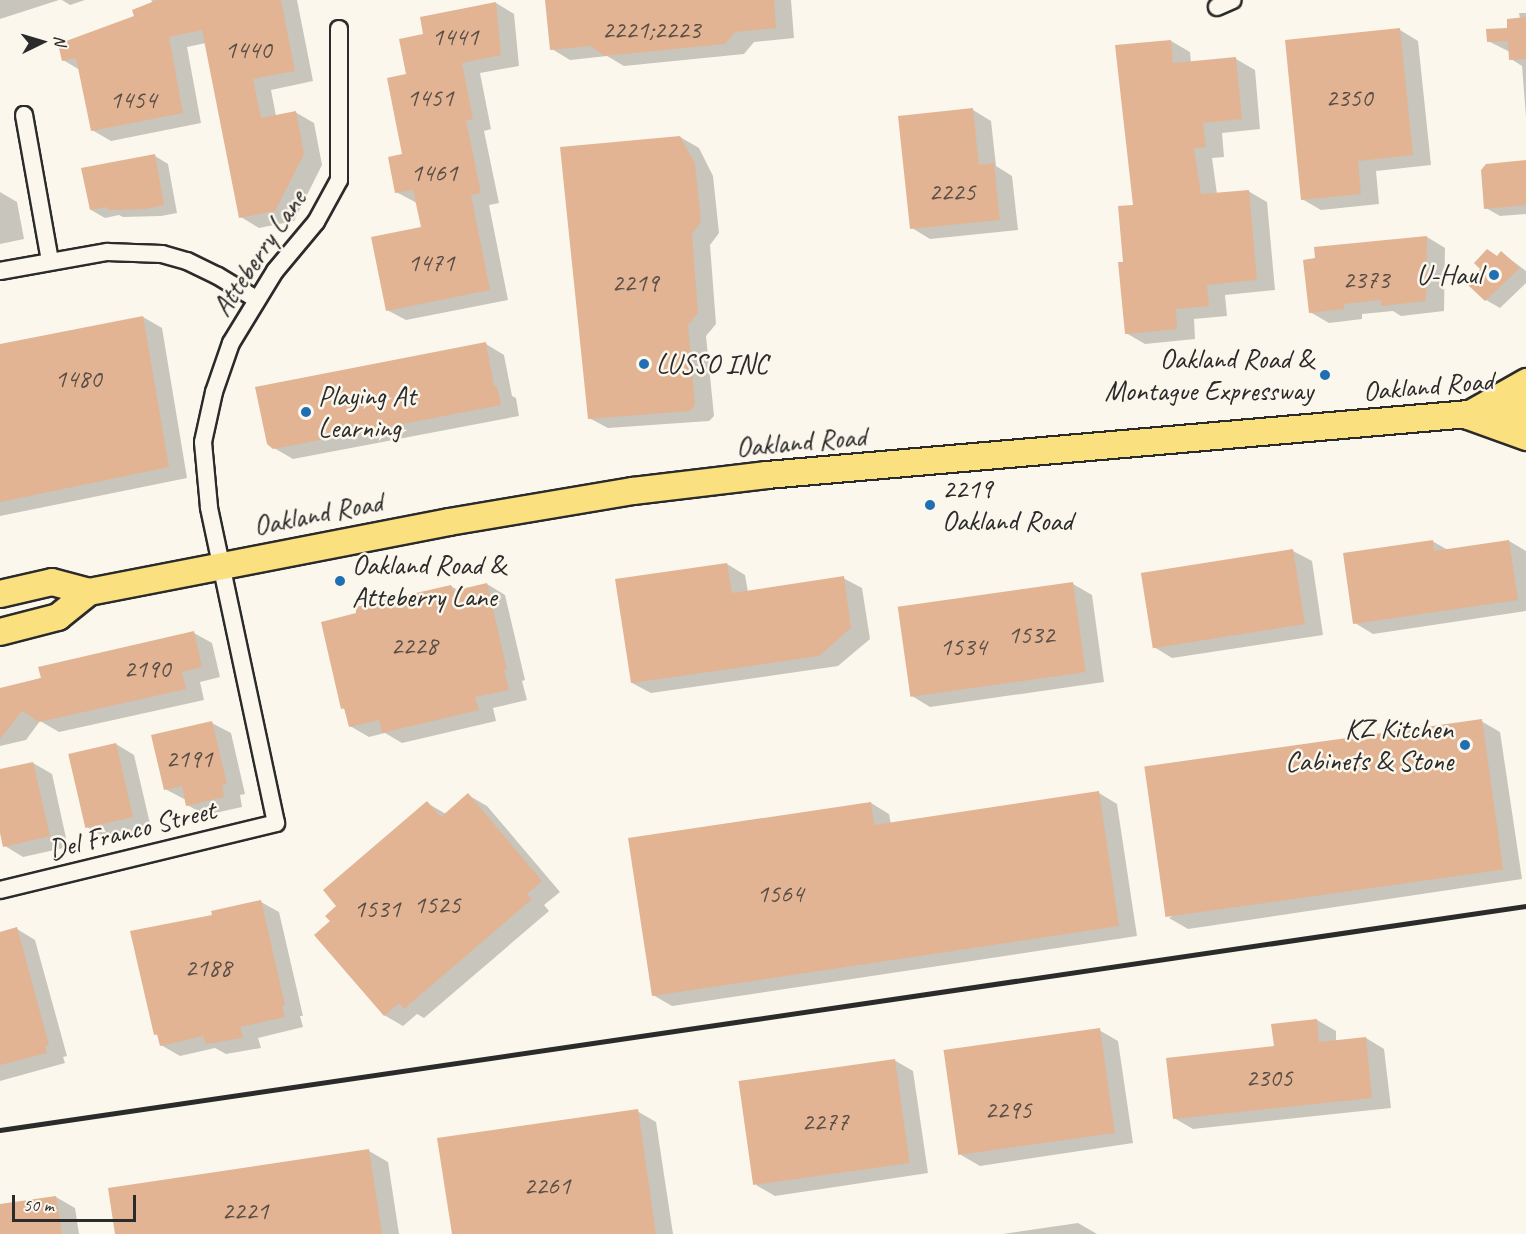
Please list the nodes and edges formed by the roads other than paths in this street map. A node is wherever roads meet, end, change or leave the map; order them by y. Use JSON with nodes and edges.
{"nodes":[{"id":1,"x":1233,"y":0,"type":"edge"},
{"id":2,"x":1217,"y":7,"type":"dead end"},
{"id":3,"x":339,"y":29,"type":"dead end"},
{"id":4,"x":24,"y":115,"type":"dead end"},
{"id":5,"x":50,"y":261,"type":"junction"},
{"id":6,"x":0,"y":271,"type":"edge"},
{"id":7,"x":256,"y":299,"type":"junction"},
{"id":8,"x":1526,"y":382,"type":"edge"},
{"id":9,"x":1526,"y":409,"type":"edge"},
{"id":10,"x":1468,"y":415,"type":"junction"},
{"id":11,"x":1526,"y":436,"type":"edge"},
{"id":12,"x":221,"y":565,"type":"junction"},
{"id":13,"x":89,"y":592,"type":"junction"},
{"id":14,"x":0,"y":594,"type":"edge"},
{"id":15,"x":0,"y":632,"type":"edge"},
{"id":16,"x":276,"y":823,"type":"joint"},
{"id":17,"x":0,"y":891,"type":"edge"}],
"edges":[{"from":1,"to":2,"type":"street"},
{"from":3,"to":7,"type":"street","name":"Atteberry Lane"},
{"from":4,"to":5,"type":"street"},
{"from":5,"to":6,"type":"street"},
{"from":5,"to":7,"type":"street"},
{"from":7,"to":12,"type":"street","name":"Atteberry Lane"},
{"from":8,"to":10,"type":"highway"},
{"from":9,"to":10,"type":"main road","name":"Oakland Road"},
{"from":10,"to":11,"type":"highway"},
{"from":10,"to":12,"type":"main road","name":"Oakland Road"},
{"from":12,"to":13,"type":"main road","name":"Oakland Road"},
{"from":12,"to":16,"type":"street","name":"Atteberry Lane"},
{"from":13,"to":14,"type":"main road","name":"Oakland Road"},
{"from":13,"to":15,"type":"main road","name":"Oakland Road"},
{"from":16,"to":17,"type":"street","name":"Del Franco Street"}]}
